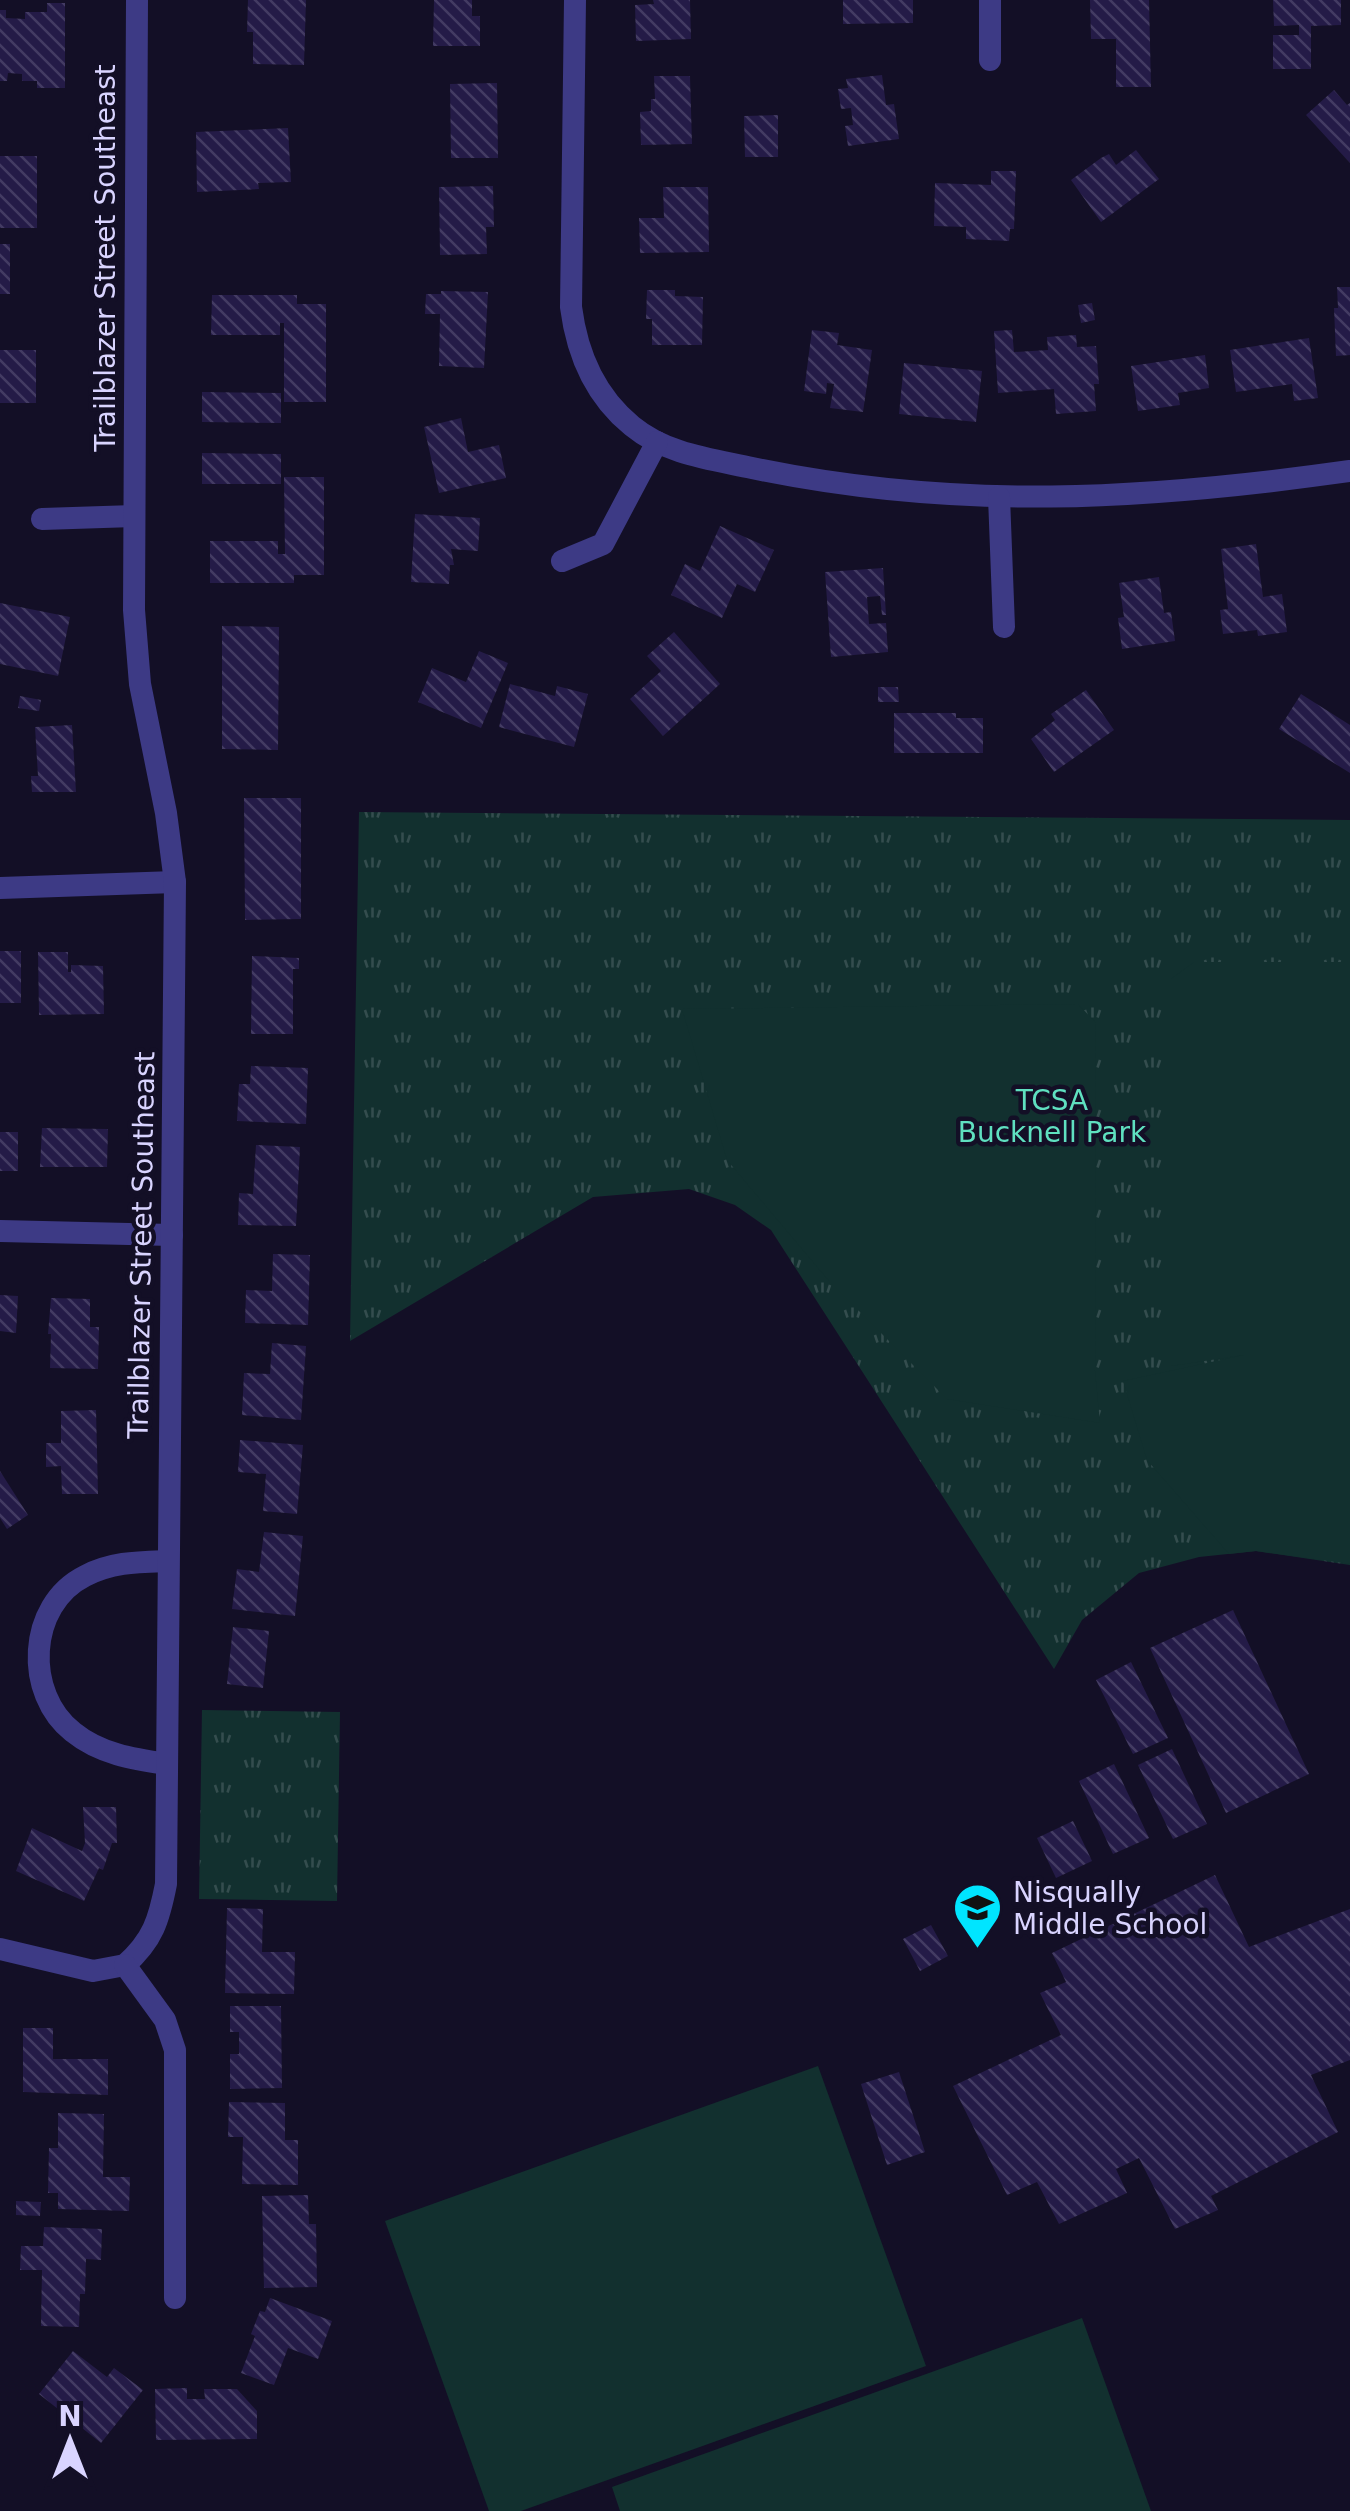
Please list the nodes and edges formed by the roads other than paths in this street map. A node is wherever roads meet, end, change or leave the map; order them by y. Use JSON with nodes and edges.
{"nodes":[{"id":1,"x":137,"y":0,"type":"edge"},
{"id":2,"x":575,"y":0,"type":"edge"},
{"id":3,"x":990,"y":0,"type":"edge"},
{"id":4,"x":990,"y":60,"type":"dead end"},
{"id":5,"x":657,"y":442,"type":"junction"},
{"id":6,"x":1350,"y":471,"type":"edge"},
{"id":7,"x":999,"y":498,"type":"junction"},
{"id":8,"x":134,"y":516,"type":"junction"},
{"id":9,"x":42,"y":519,"type":"dead end"},
{"id":10,"x":562,"y":561,"type":"dead end"},
{"id":11,"x":1004,"y":627,"type":"dead end"},
{"id":12,"x":175,"y":882,"type":"junction"},
{"id":13,"x":0,"y":888,"type":"edge"},
{"id":14,"x":0,"y":1231,"type":"edge"},
{"id":15,"x":172,"y":1234,"type":"junction"},
{"id":16,"x":167,"y":1562,"type":"junction"},
{"id":17,"x":166,"y":1764,"type":"junction"},
{"id":18,"x":0,"y":1949,"type":"edge"},
{"id":19,"x":125,"y":1965,"type":"junction"},
{"id":20,"x":176,"y":2298,"type":"dead end"}],
"edges":[{"from":1,"to":8,"type":"street","name":"Trailblazer Street Southeast"},
{"from":2,"to":5,"type":"street"},
{"from":3,"to":4,"type":"street"},
{"from":5,"to":7,"type":"street"},
{"from":5,"to":10,"type":"street"},
{"from":6,"to":7,"type":"street"},
{"from":7,"to":11,"type":"street"},
{"from":8,"to":9,"type":"street"},
{"from":8,"to":12,"type":"street","name":"Trailblazer Street Southeast"},
{"from":12,"to":13,"type":"street"},
{"from":12,"to":15,"type":"street","name":"Trailblazer Street Southeast"},
{"from":14,"to":15,"type":"street"},
{"from":15,"to":16,"type":"street","name":"Trailblazer Street Southeast"},
{"from":16,"to":17,"type":"street","name":"Trailblazer Street Southeast"},
{"from":16,"to":17,"type":"street"},
{"from":17,"to":19,"type":"street","name":"Trailblazer Street Southeast"},
{"from":18,"to":19,"type":"street"},
{"from":19,"to":20,"type":"street"}]}
